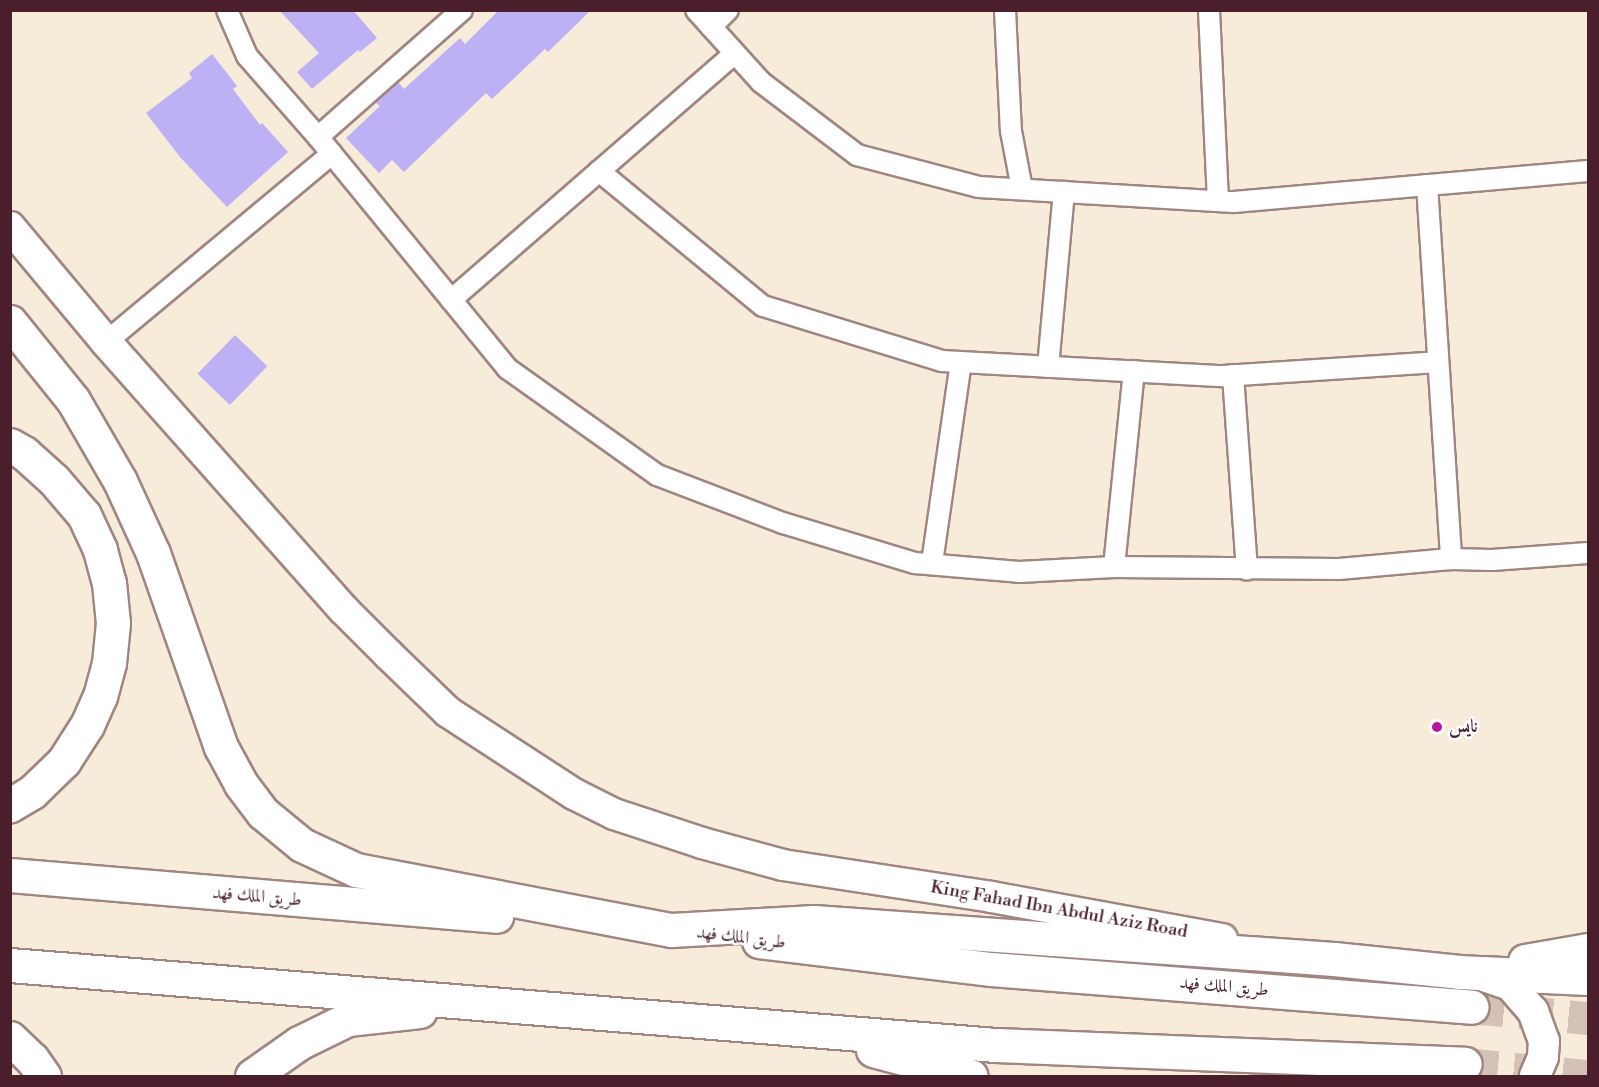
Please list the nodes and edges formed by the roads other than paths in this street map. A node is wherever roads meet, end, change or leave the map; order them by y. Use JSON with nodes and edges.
{"nodes":[{"id":1,"x":227,"y":10,"type":"edge"},
{"id":2,"x":462,"y":10,"type":"edge"},
{"id":3,"x":696,"y":10,"type":"edge"},
{"id":4,"x":728,"y":10,"type":"edge"},
{"id":5,"x":1005,"y":10,"type":"edge"},
{"id":6,"x":1213,"y":11,"type":"edge"},
{"id":7,"x":711,"y":27,"type":"junction"},
{"id":8,"x":735,"y":53,"type":"junction"},
{"id":9,"x":318,"y":137,"type":"junction"},
{"id":10,"x":332,"y":154,"type":"junction"},
{"id":11,"x":599,"y":171,"type":"junction"},
{"id":12,"x":1588,"y":171,"type":"edge"},
{"id":13,"x":1427,"y":185,"type":"junction"},
{"id":14,"x":1022,"y":189,"type":"junction"},
{"id":15,"x":1064,"y":192,"type":"junction"},
{"id":16,"x":1218,"y":201,"type":"junction"},
{"id":17,"x":10,"y":227,"type":"edge"},
{"id":18,"x":451,"y":300,"type":"junction"},
{"id":19,"x":10,"y":322,"type":"edge"},
{"id":20,"x":106,"y":342,"type":"junction"},
{"id":21,"x":962,"y":362,"type":"junction"},
{"id":22,"x":1438,"y":362,"type":"junction"},
{"id":23,"x":1048,"y":367,"type":"junction"},
{"id":24,"x":1134,"y":371,"type":"junction"},
{"id":25,"x":1233,"y":375,"type":"junction"},
{"id":26,"x":10,"y":445,"type":"edge"},
{"id":27,"x":1588,"y":553,"type":"edge"},
{"id":28,"x":1452,"y":560,"type":"junction"},
{"id":29,"x":932,"y":563,"type":"junction"},
{"id":30,"x":1114,"y":567,"type":"junction"},
{"id":31,"x":1247,"y":569,"type":"junction"},
{"id":32,"x":10,"y":806,"type":"edge"},
{"id":33,"x":10,"y":876,"type":"edge"},
{"id":34,"x":671,"y":930,"type":"junction"},
{"id":35,"x":1588,"y":950,"type":"edge"},
{"id":36,"x":1334,"y":959,"type":"junction"},
{"id":37,"x":10,"y":965,"type":"edge"},
{"id":38,"x":1459,"y":972,"type":"junction"},
{"id":39,"x":1588,"y":978,"type":"edge"},
{"id":40,"x":491,"y":1003,"type":"junction"},
{"id":41,"x":1471,"y":1007,"type":"tunnel mouth"},
{"id":42,"x":793,"y":1029,"type":"junction"},
{"id":43,"x":10,"y":1038,"type":"edge"},
{"id":44,"x":1465,"y":1064,"type":"tunnel mouth"},
{"id":45,"x":44,"y":1077,"type":"edge"},
{"id":46,"x":252,"y":1077,"type":"edge"},
{"id":47,"x":971,"y":1077,"type":"edge"},
{"id":48,"x":1535,"y":1077,"type":"edge"}],
"edges":[{"from":1,"to":9,"type":"street"},
{"from":2,"to":9,"type":"street"},
{"from":3,"to":7,"type":"street"},
{"from":4,"to":7,"type":"street"},
{"from":5,"to":14,"type":"street"},
{"from":6,"to":16,"type":"street"},
{"from":7,"to":8,"type":"street"},
{"from":8,"to":11,"type":"street"},
{"from":8,"to":14,"type":"street"},
{"from":9,"to":10,"type":"street"},
{"from":10,"to":18,"type":"street"},
{"from":10,"to":20,"type":"street"},
{"from":11,"to":18,"type":"street"},
{"from":11,"to":21,"type":"street"},
{"from":12,"to":13,"type":"street"},
{"from":13,"to":16,"type":"street"},
{"from":13,"to":22,"type":"street"},
{"from":14,"to":15,"type":"street"},
{"from":15,"to":16,"type":"street"},
{"from":15,"to":23,"type":"street"},
{"from":17,"to":20,"type":"main road","name":"King Fahad Ibn Abdul Aziz Road"},
{"from":18,"to":29,"type":"street"},
{"from":19,"to":34,"type":"highway"},
{"from":20,"to":36,"type":"main road","name":"King Fahad Ibn Abdul Aziz Road"},
{"from":21,"to":23,"type":"street"},
{"from":21,"to":29,"type":"street"},
{"from":22,"to":25,"type":"street"},
{"from":22,"to":28,"type":"street"},
{"from":23,"to":24,"type":"street"},
{"from":24,"to":25,"type":"street"},
{"from":24,"to":30,"type":"street"},
{"from":25,"to":31,"type":"street"},
{"from":26,"to":32,"type":"highway"},
{"from":27,"to":28,"type":"street"},
{"from":28,"to":31,"type":"street"},
{"from":29,"to":30,"type":"street"},
{"from":30,"to":31,"type":"street"},
{"from":33,"to":34,"type":"highway","name":"طريق الملك فهد"},
{"from":34,"to":36,"type":"highway"},
{"from":34,"to":41,"type":"highway","name":"طريق الملك فهد"},
{"from":35,"to":38,"type":"highway"},
{"from":36,"to":38,"type":"highway"},
{"from":37,"to":40,"type":"highway"},
{"from":38,"to":39,"type":"highway"},
{"from":38,"to":48,"type":"main road"},
{"from":40,"to":42,"type":"highway"},
{"from":40,"to":46,"type":"highway"},
{"from":42,"to":44,"type":"highway"},
{"from":42,"to":47,"type":"highway"},
{"from":43,"to":45,"type":"highway"}]}
